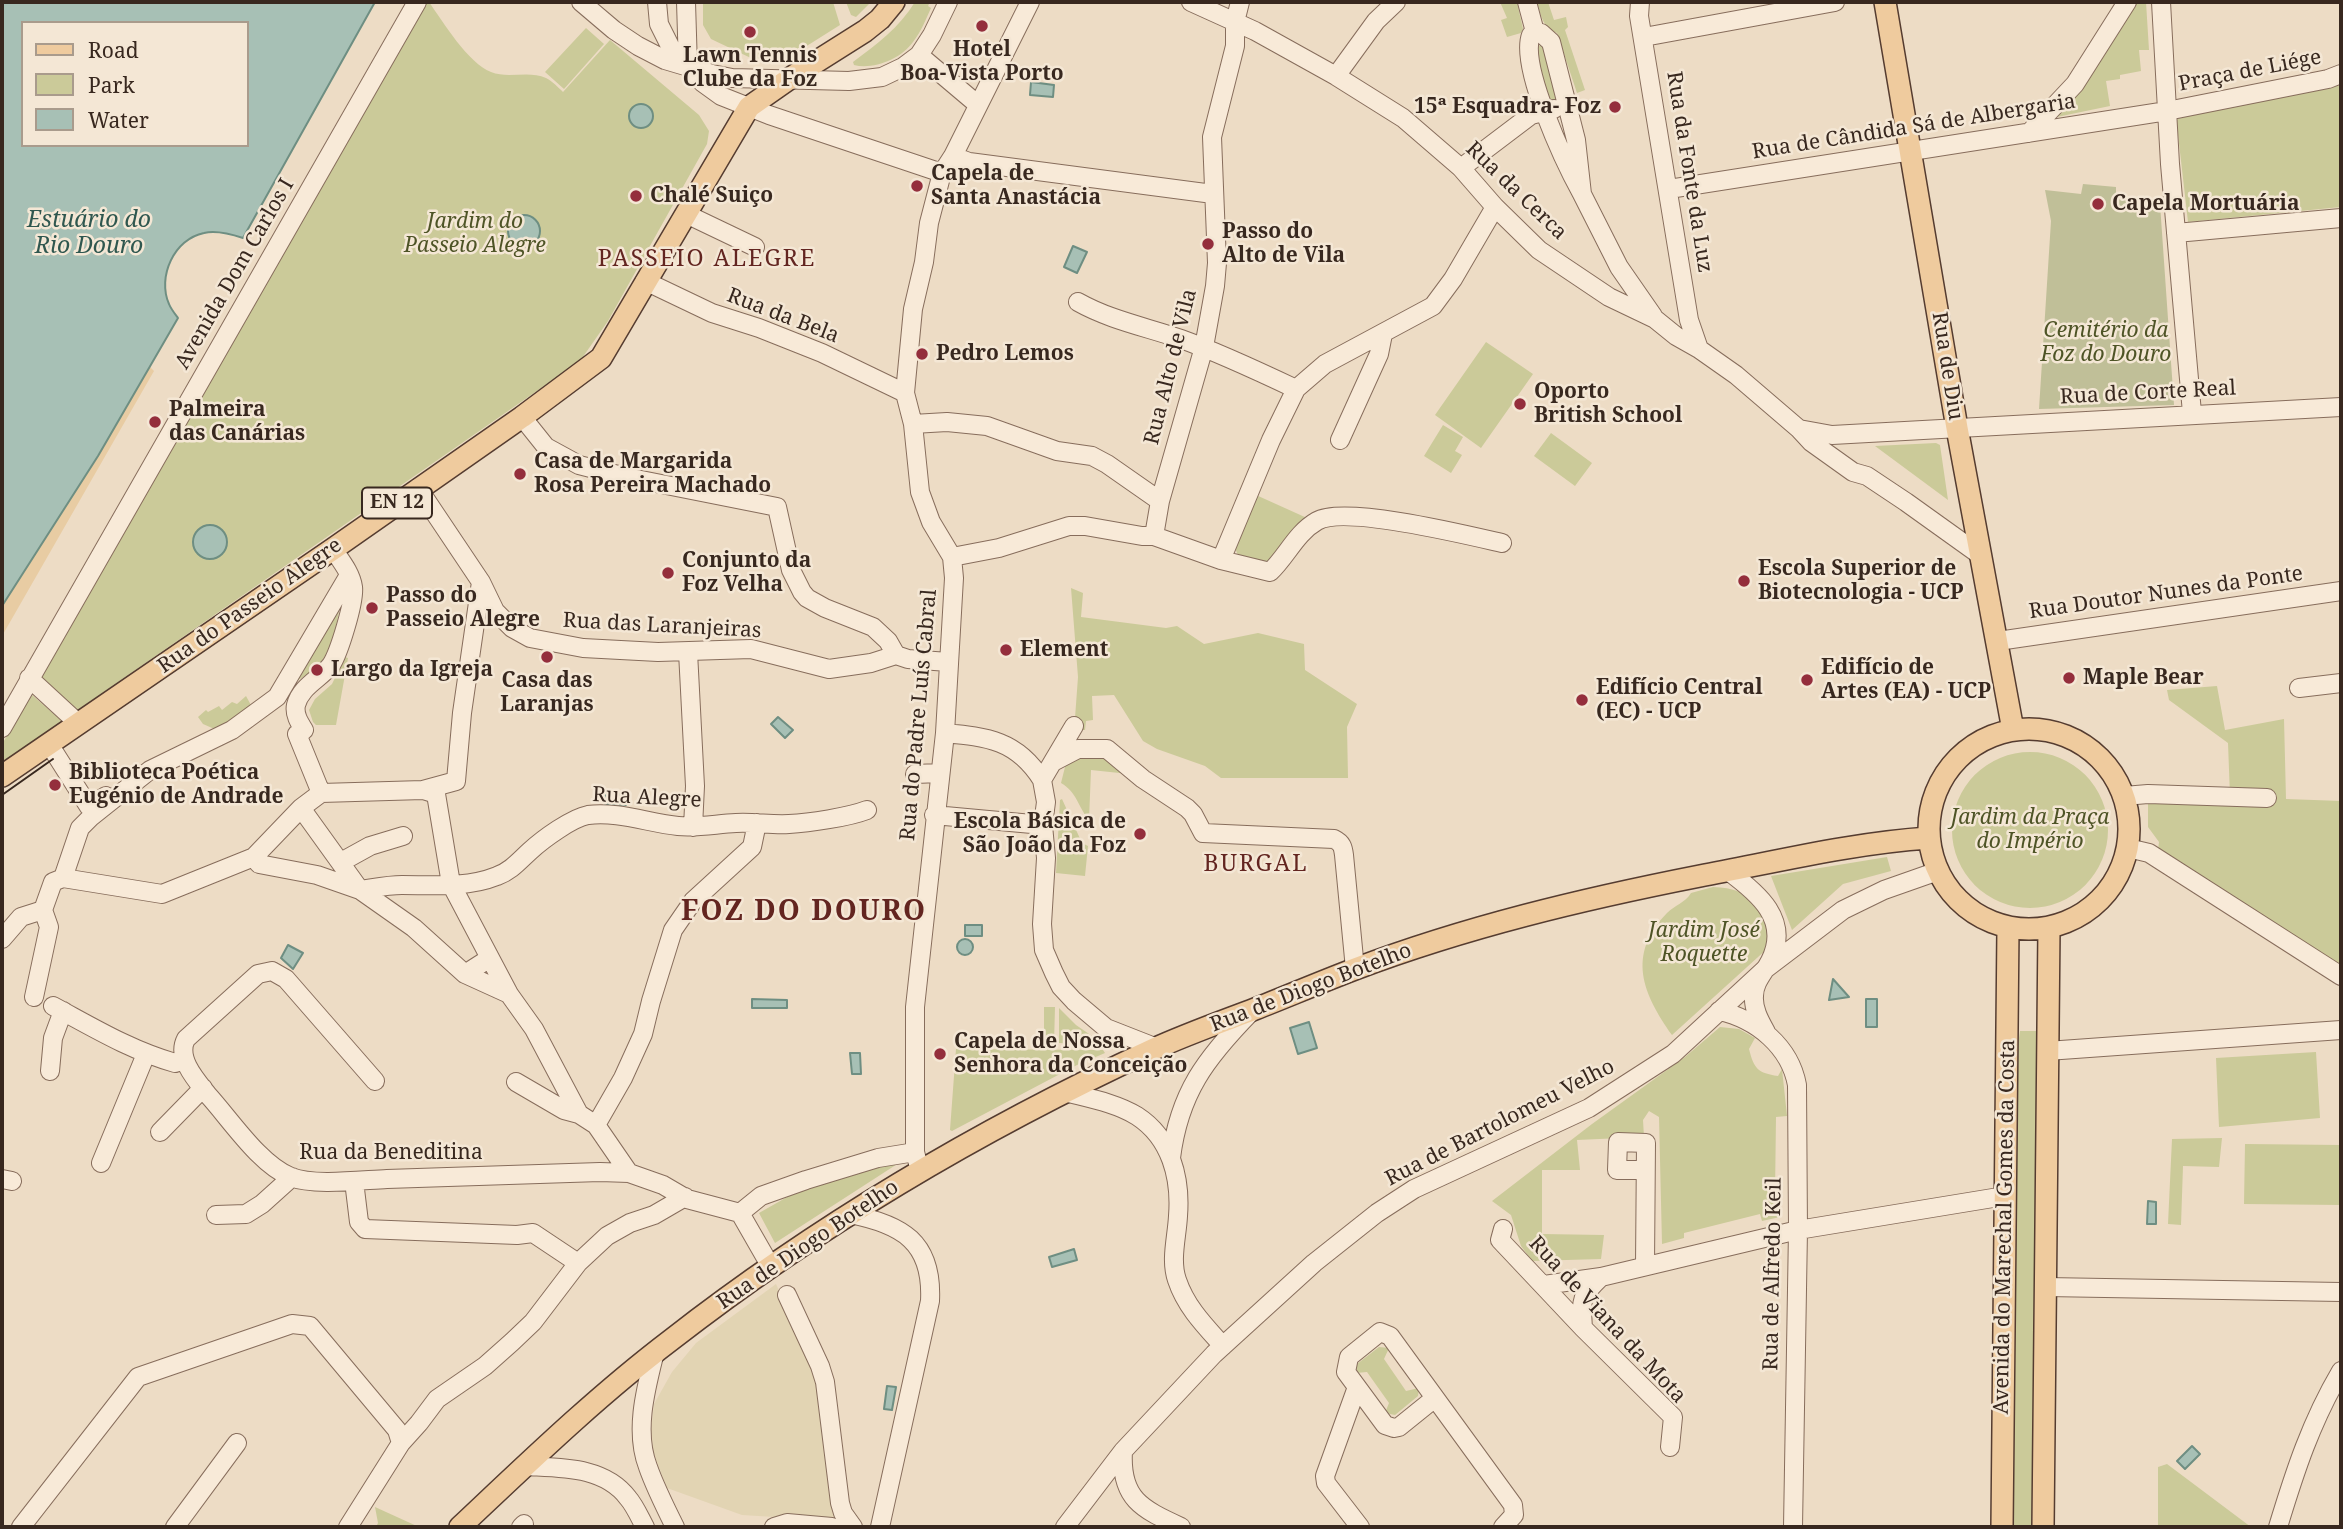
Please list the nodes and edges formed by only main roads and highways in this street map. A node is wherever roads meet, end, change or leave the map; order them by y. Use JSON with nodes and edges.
{"nodes":[{"id":1,"x":894,"y":2,"type":"edge"},
{"id":2,"x":1885,"y":2,"type":"edge"},
{"id":3,"x":2013,"y":730,"type":"junction"},
{"id":4,"x":2,"y":776,"type":"edge"},
{"id":5,"x":1929,"y":838,"type":"junction"},
{"id":6,"x":2008,"y":928,"type":"junction"},
{"id":7,"x":2049,"y":928,"type":"junction"},
{"id":8,"x":460,"y":1527,"type":"edge"},
{"id":9,"x":2002,"y":1527,"type":"edge"},
{"id":10,"x":2043,"y":1527,"type":"edge"}],
"edges":[{"from":1,"to":4,"type":"main road","name":"Rua do Passeio Alegre","number":"EN 12"},
{"from":2,"to":3,"type":"main road","name":"Rua de Diu"},
{"from":3,"to":5,"type":"main road"},
{"from":3,"to":7,"type":"main road"},
{"from":5,"to":6,"type":"main road"},
{"from":5,"to":8,"type":"main road","name":"Rua de Diogo Botelho"},
{"from":6,"to":7,"type":"main road"},
{"from":6,"to":9,"type":"main road","name":"Avenida do Marechal Gomes da Costa"},
{"from":7,"to":10,"type":"main road","name":"Avenida do Marechal Gomes da Costa"}]}
